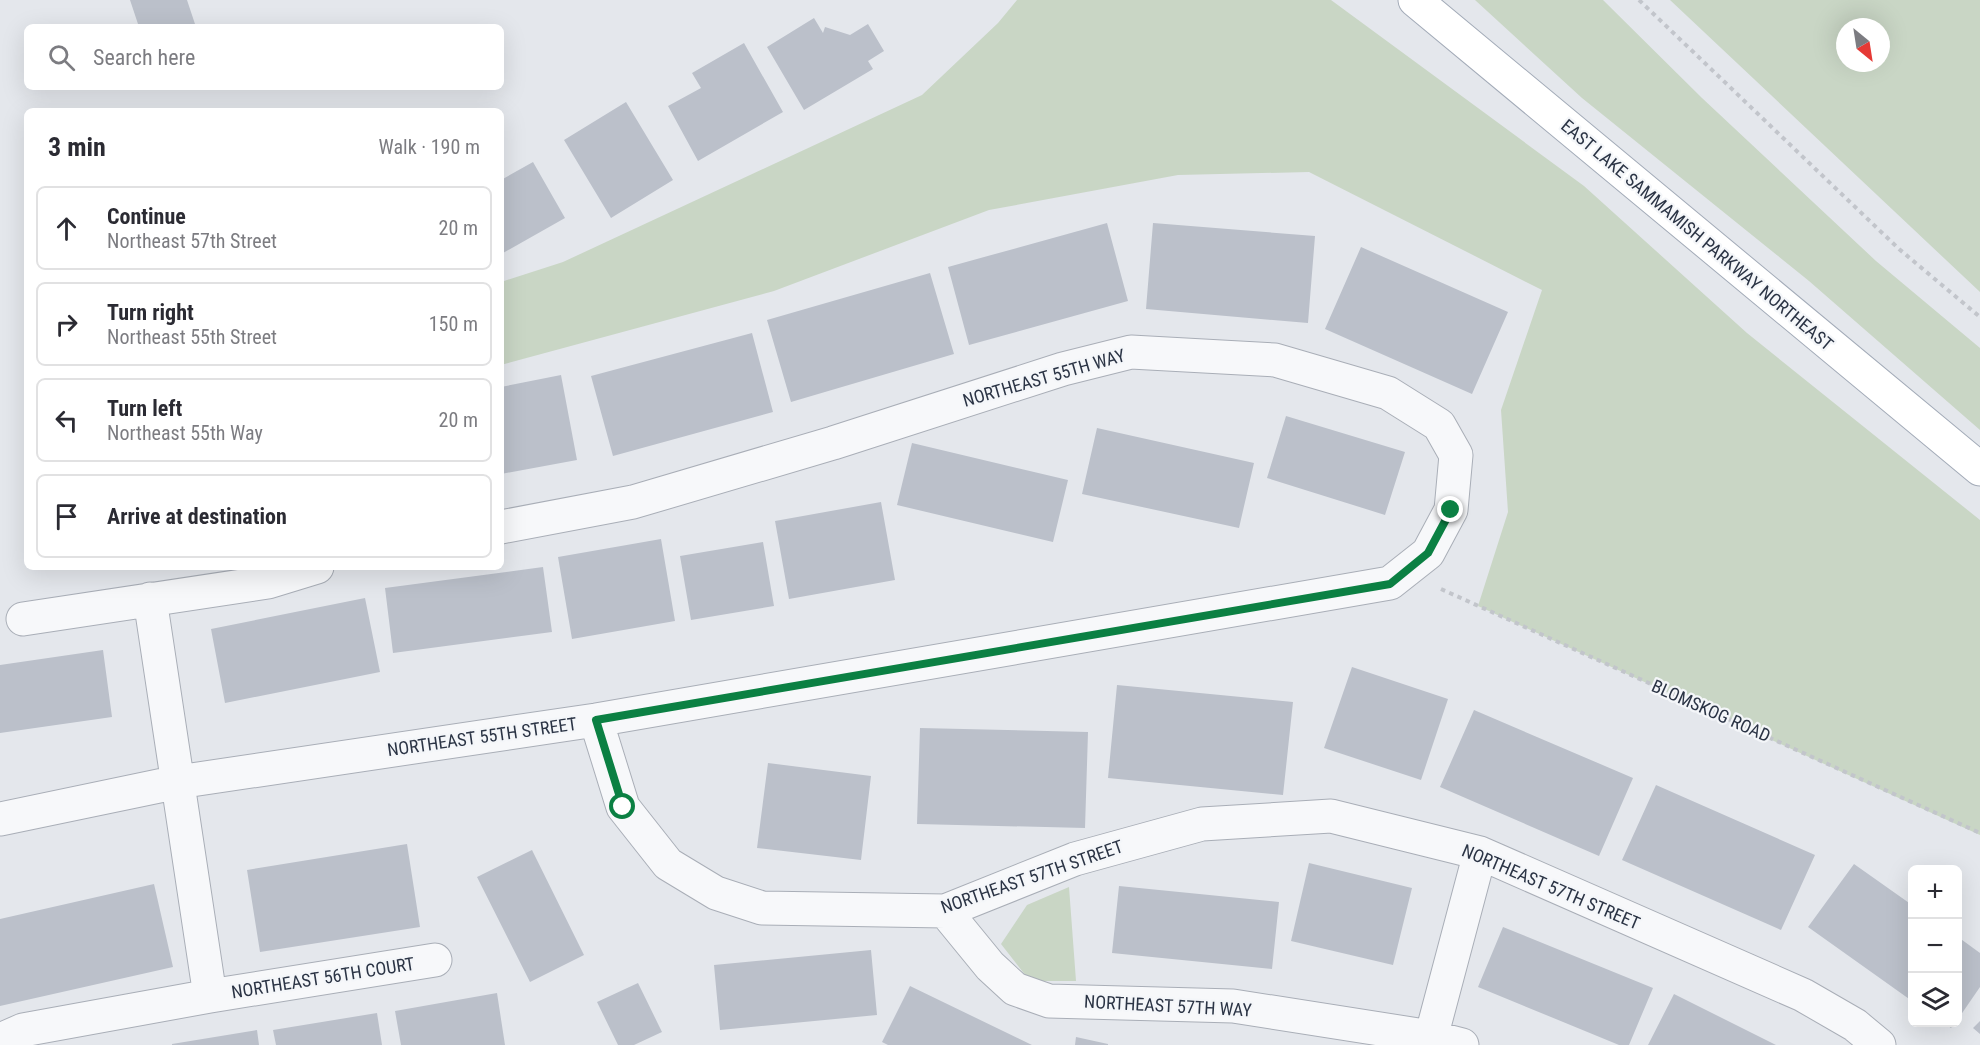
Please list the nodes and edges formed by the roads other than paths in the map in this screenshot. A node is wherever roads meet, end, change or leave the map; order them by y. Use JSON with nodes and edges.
{"nodes":[{"id":1,"x":1415,"y":0,"type":"edge"},
{"id":2,"x":1980,"y":469,"type":"edge"},
{"id":3,"x":504,"y":526,"type":"edge"},
{"id":4,"x":307,"y":570,"type":"edge"},
{"id":5,"x":1390,"y":584,"type":"joint"},
{"id":6,"x":150,"y":599,"type":"junction"},
{"id":7,"x":23,"y":619,"type":"dead end"},
{"id":8,"x":596,"y":720,"type":"junction"},
{"id":9,"x":178,"y":782,"type":"junction"},
{"id":10,"x":0,"y":819,"type":"edge"},
{"id":11,"x":1480,"y":853,"type":"junction"},
{"id":12,"x":945,"y":911,"type":"junction"},
{"id":13,"x":435,"y":960,"type":"dead end"},
{"id":14,"x":210,"y":996,"type":"junction"},
{"id":15,"x":0,"y":1040,"type":"edge"},
{"id":16,"x":1430,"y":1041,"type":"edge"},
{"id":17,"x":1462,"y":1045,"type":"edge"},
{"id":18,"x":1879,"y":1045,"type":"edge"}],
"edges":[{"from":1,"to":2,"type":"main road","name":"EAST LAKE SAMMAMISH PARKWAY NORTHEAST"},
{"from":3,"to":5,"type":"street","name":"NORTHEAST 55TH WAY"},
{"from":4,"to":6,"type":"street"},
{"from":5,"to":8,"type":"street","name":"NORTHEAST 55TH STREET"},
{"from":6,"to":7,"type":"street"},
{"from":6,"to":9,"type":"street"},
{"from":8,"to":9,"type":"street","name":"NORTHEAST 55TH STREET"},
{"from":8,"to":12,"type":"street","name":"NORTHEAST 57TH STREET"},
{"from":9,"to":10,"type":"street","name":"NORTHEAST 55TH STREET"},
{"from":9,"to":14,"type":"street","name":"NORTHEAST 56TH COURT"},
{"from":11,"to":12,"type":"street","name":"NORTHEAST 57TH STREET"},
{"from":11,"to":16,"type":"street"},
{"from":11,"to":18,"type":"street","name":"NORTHEAST 57TH STREET"},
{"from":12,"to":16,"type":"street","name":"NORTHEAST 57TH WAY"},
{"from":13,"to":14,"type":"street","name":"NORTHEAST 56TH COURT"},
{"from":14,"to":15,"type":"street","name":"NORTHEAST 56TH COURT"},
{"from":16,"to":17,"type":"street","name":"NORTHEAST 57TH WAY"}]}
